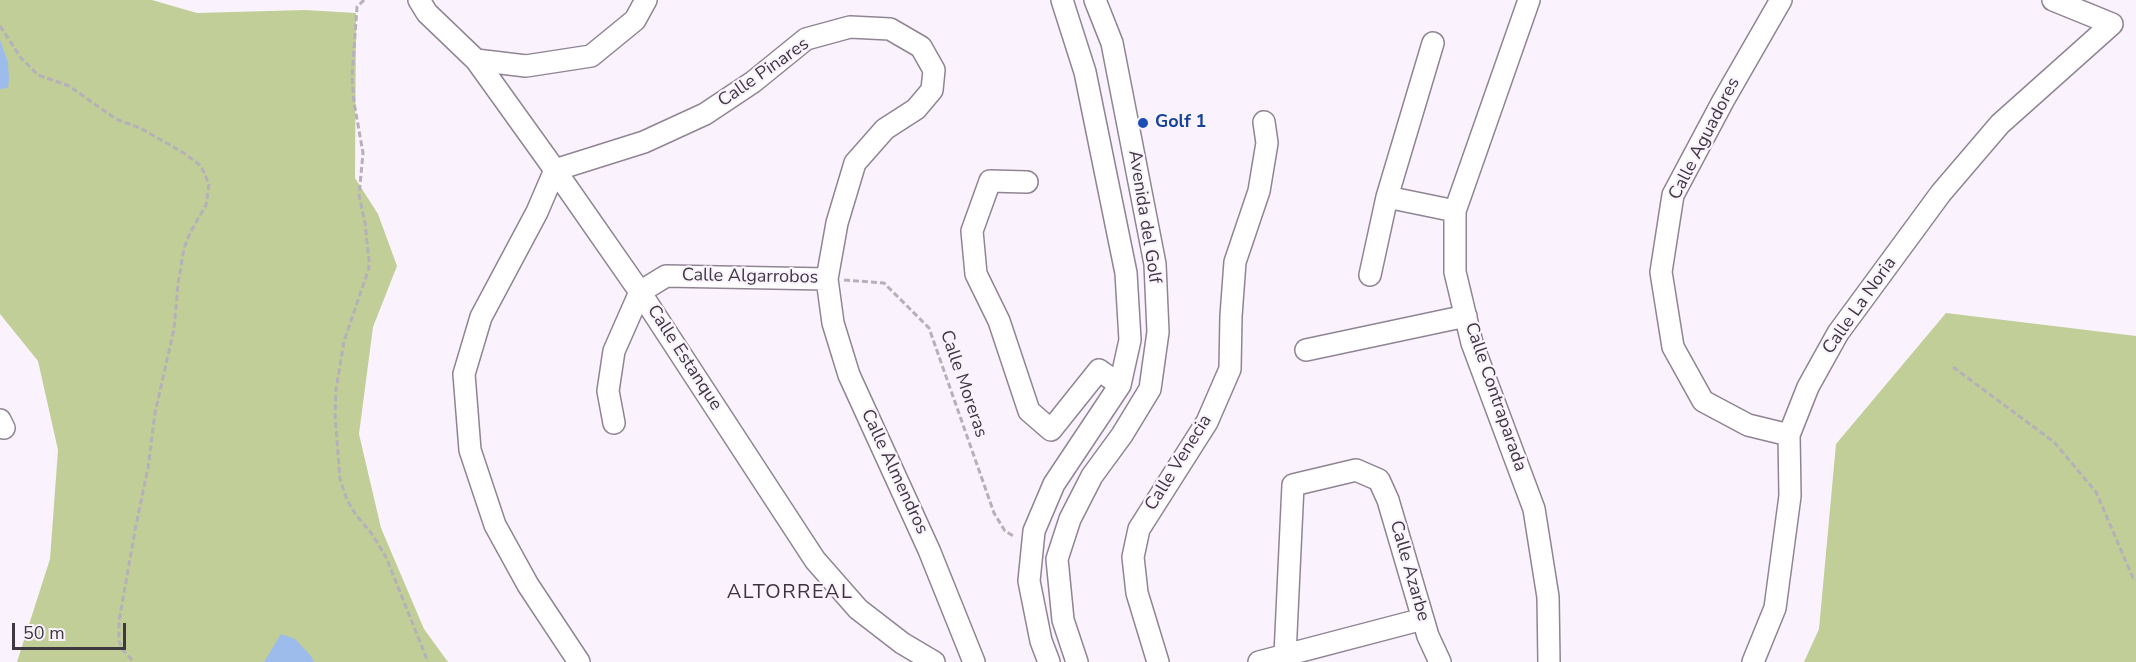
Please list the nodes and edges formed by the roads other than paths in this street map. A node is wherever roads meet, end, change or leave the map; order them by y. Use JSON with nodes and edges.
{"nodes":[{"id":1,"x":419,"y":0,"type":"edge"},
{"id":2,"x":436,"y":0,"type":"edge"},
{"id":3,"x":646,"y":0,"type":"edge"},
{"id":4,"x":1062,"y":0,"type":"edge"},
{"id":5,"x":1095,"y":0,"type":"edge"},
{"id":6,"x":1529,"y":0,"type":"edge"},
{"id":7,"x":1781,"y":0,"type":"edge"},
{"id":8,"x":2053,"y":0,"type":"edge"},
{"id":9,"x":450,"y":35,"type":"junction"},
{"id":10,"x":1433,"y":43,"type":"dead end"},
{"id":11,"x":476,"y":60,"type":"junction"},
{"id":12,"x":1264,"y":122,"type":"dead end"},
{"id":13,"x":555,"y":170,"type":"junction"},
{"id":14,"x":1027,"y":182,"type":"dead end"},
{"id":15,"x":1387,"y":197,"type":"junction"},
{"id":16,"x":1455,"y":211,"type":"junction"},
{"id":17,"x":1370,"y":275,"type":"dead end"},
{"id":18,"x":827,"y":279,"type":"junction"},
{"id":19,"x":640,"y":292,"type":"junction"},
{"id":20,"x":1466,"y":316,"type":"junction"},
{"id":21,"x":1306,"y":350,"type":"dead end"},
{"id":22,"x":1120,"y":385,"type":"junction"},
{"id":23,"x":614,"y":423,"type":"dead end"},
{"id":24,"x":1789,"y":435,"type":"junction"},
{"id":25,"x":1423,"y":619,"type":"junction"},
{"id":26,"x":1285,"y":655,"type":"junction"},
{"id":27,"x":579,"y":662,"type":"edge"},
{"id":28,"x":934,"y":662,"type":"edge"},
{"id":29,"x":974,"y":662,"type":"edge"},
{"id":30,"x":1049,"y":662,"type":"edge"},
{"id":31,"x":1077,"y":662,"type":"edge"},
{"id":32,"x":1158,"y":662,"type":"edge"},
{"id":33,"x":1259,"y":662,"type":"edge"},
{"id":34,"x":1440,"y":662,"type":"edge"},
{"id":35,"x":1550,"y":662,"type":"edge"},
{"id":36,"x":1753,"y":662,"type":"edge"}],
"edges":[{"from":1,"to":9,"type":"street","name":"Calle Estanque"},
{"from":2,"to":9,"type":"street","name":"Calle Estanque"},
{"from":3,"to":11,"type":"street"},
{"from":4,"to":22,"type":"street","name":"Avenida del Golf"},
{"from":5,"to":31,"type":"street","name":"Avenida del Golf"},
{"from":6,"to":16,"type":"street","name":"Calle Contraparada"},
{"from":7,"to":24,"type":"street","name":"Calle Aguadores"},
{"from":8,"to":24,"type":"street","name":"Calle La Noria"},
{"from":9,"to":11,"type":"street","name":"Calle Estanque"},
{"from":10,"to":15,"type":"street"},
{"from":11,"to":13,"type":"street","name":"Calle Estanque"},
{"from":12,"to":32,"type":"street","name":"Calle Venecia"},
{"from":13,"to":18,"type":"street","name":"Calle Pinares"},
{"from":13,"to":19,"type":"street","name":"Calle Estanque"},
{"from":13,"to":27,"type":"street"},
{"from":14,"to":22,"type":"street"},
{"from":15,"to":16,"type":"street"},
{"from":15,"to":17,"type":"street"},
{"from":16,"to":20,"type":"street","name":"Calle Contraparada"},
{"from":18,"to":19,"type":"street","name":"Calle Algarrobos"},
{"from":18,"to":29,"type":"street","name":"Calle Almendros"},
{"from":19,"to":23,"type":"street"},
{"from":19,"to":28,"type":"street","name":"Calle Estanque"},
{"from":20,"to":21,"type":"street"},
{"from":20,"to":35,"type":"street","name":"Calle Contraparada"},
{"from":22,"to":30,"type":"street","name":"Avenida del Golf"},
{"from":24,"to":36,"type":"street","name":"Calle La Noria"},
{"from":25,"to":26,"type":"street"},
{"from":25,"to":26,"type":"street","name":"Calle Azarbe"},
{"from":25,"to":34,"type":"street","name":"Calle Azarbe"},
{"from":26,"to":33,"type":"street"}]}
